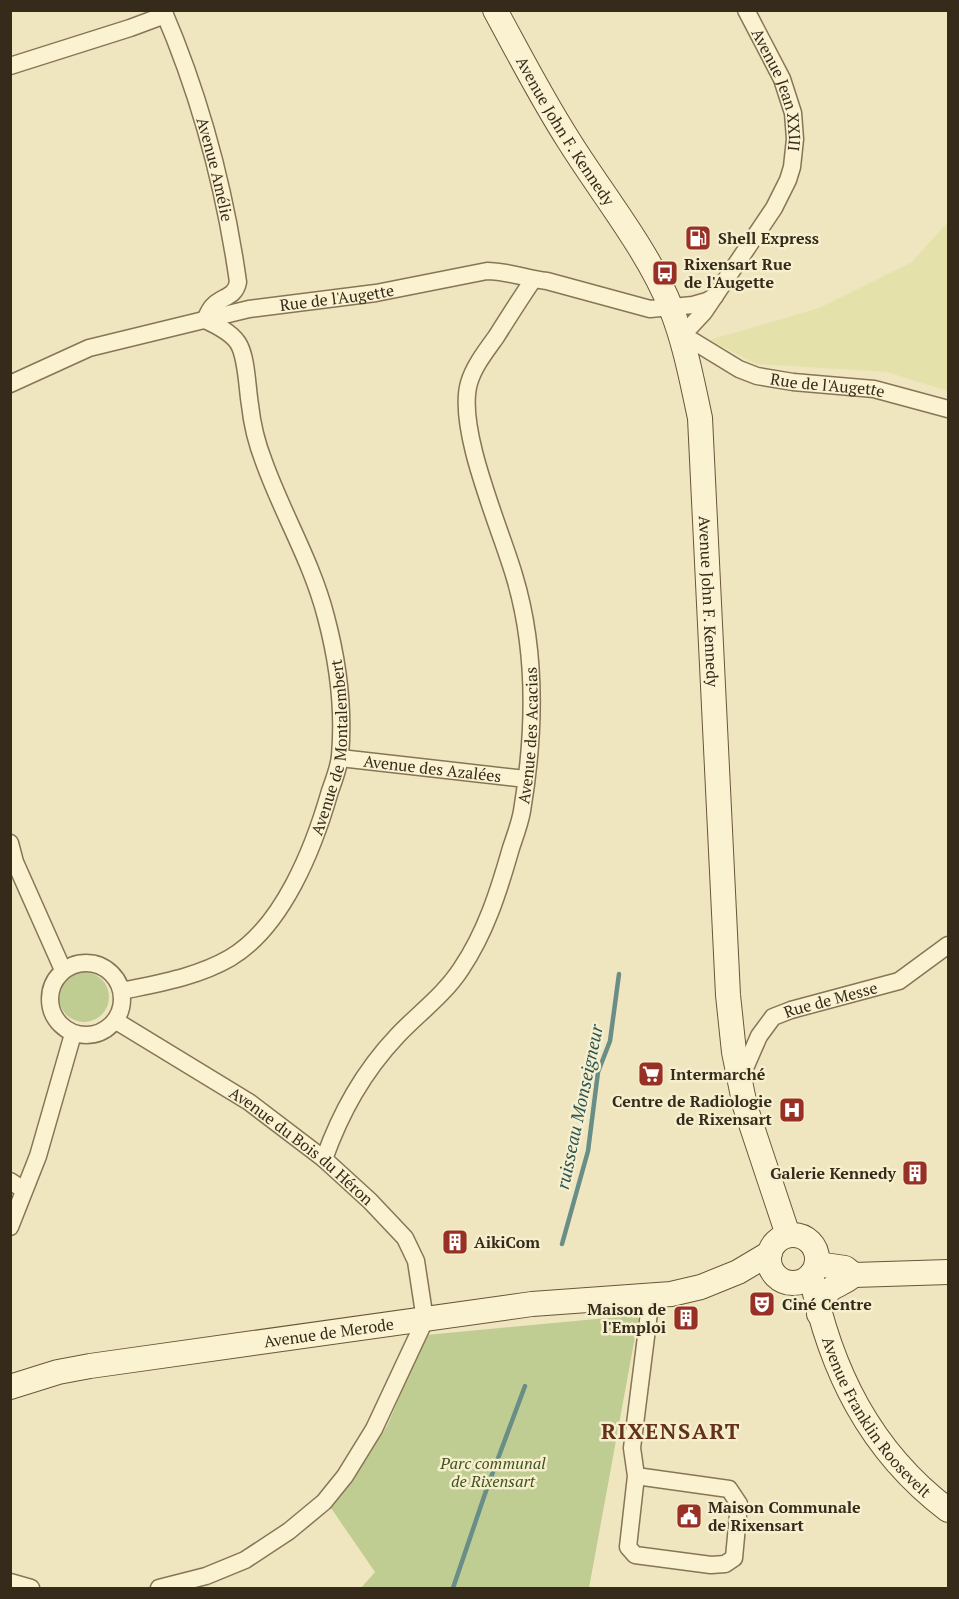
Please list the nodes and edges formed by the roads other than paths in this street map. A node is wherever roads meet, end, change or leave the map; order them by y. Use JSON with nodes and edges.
{"nodes":[{"id":1,"x":495,"y":10,"type":"edge"},
{"id":2,"x":746,"y":10,"type":"edge"},
{"id":3,"x":164,"y":13,"type":"edge"},
{"id":4,"x":10,"y":66,"type":"edge"},
{"id":5,"x":533,"y":280,"type":"junction"},
{"id":6,"x":715,"y":296,"type":"junction"},
{"id":7,"x":670,"y":306,"type":"junction"},
{"id":8,"x":205,"y":320,"type":"junction"},
{"id":9,"x":680,"y":333,"type":"junction"},
{"id":10,"x":10,"y":384,"type":"edge"},
{"id":11,"x":948,"y":409,"type":"edge"},
{"id":12,"x":340,"y":758,"type":"junction"},
{"id":13,"x":526,"y":779,"type":"junction"},
{"id":14,"x":10,"y":843,"type":"edge"},
{"id":15,"x":13,"y":862,"type":"edge"},
{"id":16,"x":948,"y":945,"type":"edge"},
{"id":17,"x":63,"y":970,"type":"junction"},
{"id":18,"x":122,"y":991,"type":"junction"},
{"id":19,"x":116,"y":1020,"type":"junction"},
{"id":20,"x":73,"y":1034,"type":"junction"},
{"id":21,"x":739,"y":1083,"type":"junction"},
{"id":22,"x":324,"y":1160,"type":"junction"},
{"id":23,"x":17,"y":1185,"type":"edge"},
{"id":24,"x":10,"y":1227,"type":"edge"},
{"id":25,"x":788,"y":1235,"type":"junction"},
{"id":26,"x":770,"y":1253,"type":"junction"},
{"id":27,"x":814,"y":1270,"type":"junction"},
{"id":28,"x":948,"y":1272,"type":"edge"},
{"id":29,"x":854,"y":1275,"type":"junction"},
{"id":30,"x":651,"y":1297,"type":"junction"},
{"id":31,"x":819,"y":1314,"type":"junction"},
{"id":32,"x":425,"y":1320,"type":"junction"},
{"id":33,"x":10,"y":1388,"type":"edge"},
{"id":34,"x":636,"y":1476,"type":"junction"},
{"id":35,"x":948,"y":1510,"type":"edge"},
{"id":36,"x":10,"y":1581,"type":"edge"},
{"id":37,"x":31,"y":1588,"type":"edge"},
{"id":38,"x":159,"y":1588,"type":"edge"}],
"edges":[{"from":1,"to":7,"type":"main road","name":"Avenue John F. Kennedy"},
{"from":2,"to":6,"type":"street","name":"Avenue Jean XXIII"},
{"from":3,"to":4,"type":"street"},
{"from":3,"to":8,"type":"street","name":"Avenue Amélie"},
{"from":5,"to":7,"type":"street","name":"Rue de l'Augette"},
{"from":5,"to":8,"type":"street","name":"Rue de l'Augette"},
{"from":5,"to":13,"type":"street","name":"Avenue des Acacias"},
{"from":6,"to":7,"type":"street"},
{"from":6,"to":9,"type":"street","name":"Avenue Jean XXIII"},
{"from":7,"to":9,"type":"main road","name":"Avenue John F. Kennedy"},
{"from":8,"to":10,"type":"street","name":"Rue de l'Augette"},
{"from":8,"to":12,"type":"street","name":"Avenue de Montalembert"},
{"from":9,"to":11,"type":"street","name":"Rue de l'Augette"},
{"from":9,"to":21,"type":"main road","name":"Avenue John F. Kennedy"},
{"from":12,"to":13,"type":"street","name":"Avenue des Azalées"},
{"from":12,"to":18,"type":"street","name":"Avenue de Montalembert"},
{"from":13,"to":22,"type":"street","name":"Avenue des Acacias"},
{"from":14,"to":15,"type":"street"},
{"from":15,"to":17,"type":"street"},
{"from":16,"to":21,"type":"street","name":"Rue de Messe"},
{"from":17,"to":18,"type":"street"},
{"from":17,"to":20,"type":"street"},
{"from":18,"to":19,"type":"street"},
{"from":19,"to":20,"type":"street"},
{"from":19,"to":22,"type":"street","name":"Avenue du Bois du Héron"},
{"from":20,"to":23,"type":"street"},
{"from":21,"to":25,"type":"main road","name":"Avenue John F. Kennedy"},
{"from":22,"to":32,"type":"street","name":"Avenue du Bois du Héron"},
{"from":23,"to":24,"type":"street"},
{"from":25,"to":26,"type":"main road"},
{"from":25,"to":27,"type":"main road"},
{"from":26,"to":27,"type":"main road"},
{"from":26,"to":30,"type":"main road","name":"Avenue de Merode"},
{"from":27,"to":29,"type":"main road"},
{"from":27,"to":31,"type":"main road","name":"Avenue Franklin Roosevelt"},
{"from":28,"to":29,"type":"main road"},
{"from":29,"to":31,"type":"main road","name":"Avenue Franklin Roosevelt"},
{"from":30,"to":32,"type":"main road","name":"Avenue de Merode"},
{"from":30,"to":34,"type":"street"},
{"from":31,"to":35,"type":"main road","name":"Avenue Franklin Roosevelt"},
{"from":32,"to":33,"type":"main road","name":"Avenue de Merode"},
{"from":32,"to":38,"type":"street"},
{"from":34,"to":34,"type":"street"},
{"from":36,"to":37,"type":"street"}]}
